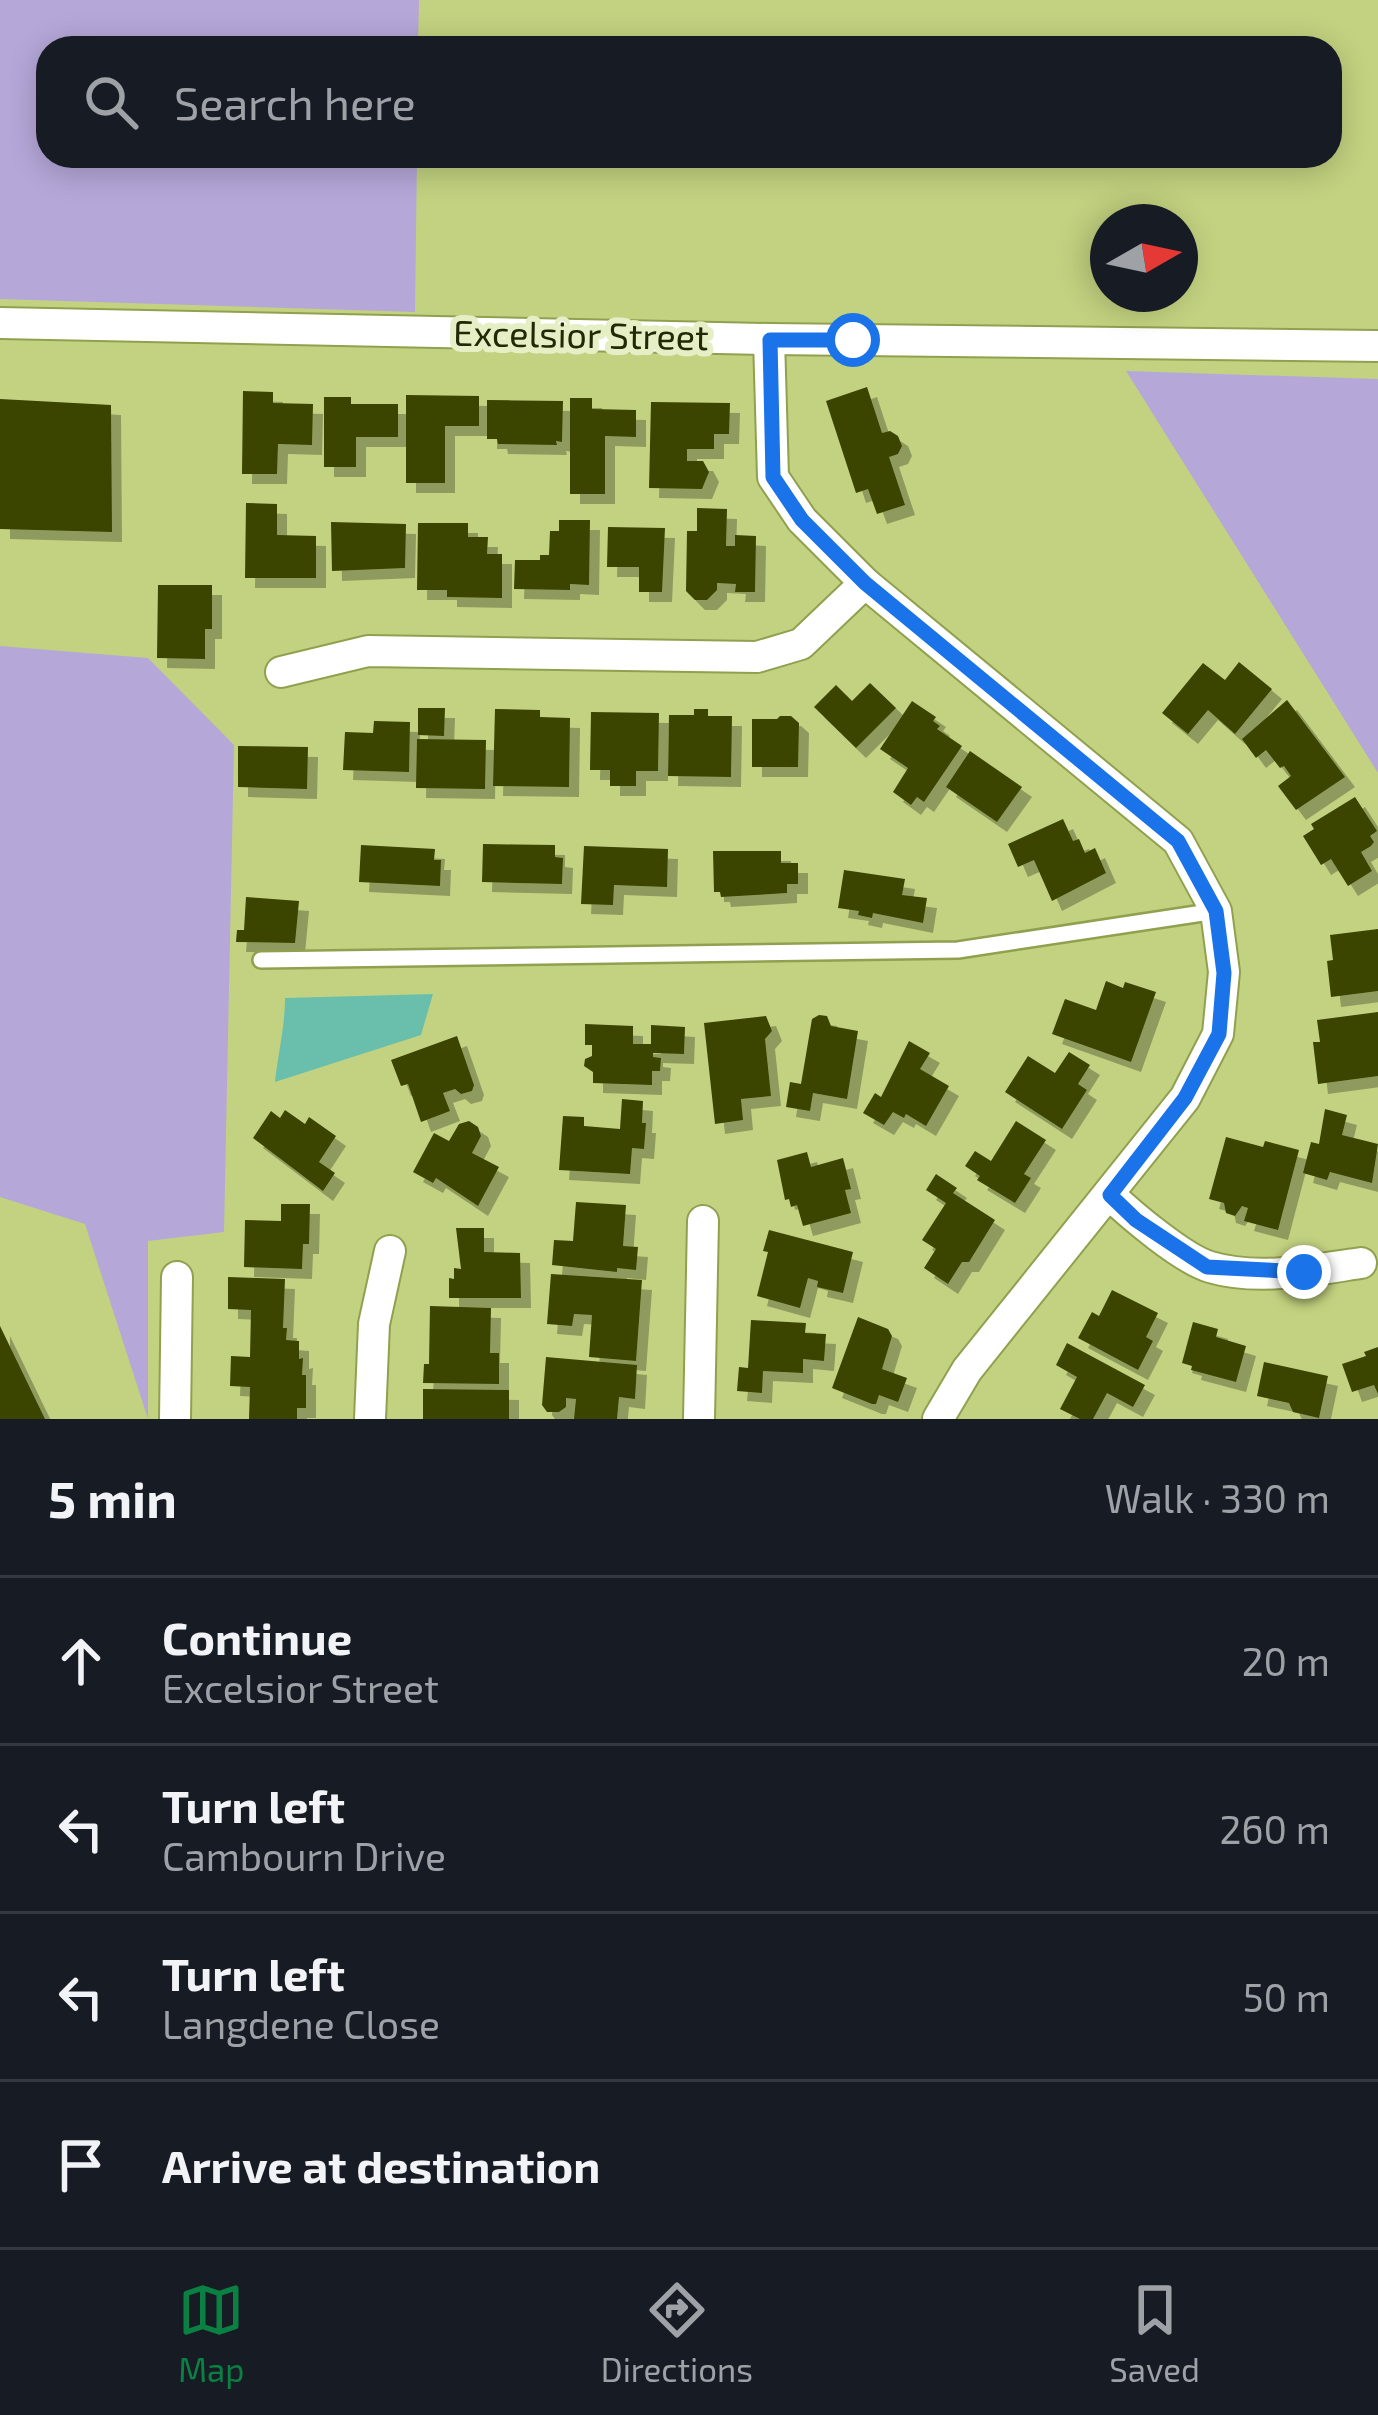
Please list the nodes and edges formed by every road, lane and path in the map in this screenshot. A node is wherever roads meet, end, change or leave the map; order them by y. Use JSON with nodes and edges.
{"nodes":[{"id":1,"x":0,"y":323,"type":"edge"},
{"id":2,"x":770,"y":340,"type":"junction"},
{"id":3,"x":1378,"y":346,"type":"edge"},
{"id":4,"x":865,"y":583,"type":"junction"},
{"id":5,"x":281,"y":672,"type":"dead end"},
{"id":6,"x":1216,"y":911,"type":"junction"},
{"id":7,"x":261,"y":960,"type":"dead end"},
{"id":8,"x":1110,"y":1195,"type":"junction"},
{"id":9,"x":703,"y":1221,"type":"dead end"},
{"id":10,"x":390,"y":1251,"type":"dead end"},
{"id":11,"x":1360,"y":1263,"type":"dead end"},
{"id":12,"x":177,"y":1276,"type":"dead end"},
{"id":13,"x":175,"y":1419,"type":"edge"},
{"id":14,"x":370,"y":1419,"type":"edge"},
{"id":15,"x":699,"y":1419,"type":"edge"},
{"id":16,"x":938,"y":1419,"type":"edge"}],
"edges":[{"from":1,"to":2,"type":"street","name":"Excelsior Street"},
{"from":2,"to":3,"type":"street","name":"Excelsior Street"},
{"from":2,"to":4,"type":"street"},
{"from":4,"to":5,"type":"street"},
{"from":4,"to":6,"type":"street"},
{"from":6,"to":7,"type":"lane"},
{"from":6,"to":8,"type":"street"},
{"from":8,"to":11,"type":"street"},
{"from":8,"to":16,"type":"street"},
{"from":9,"to":15,"type":"street"},
{"from":10,"to":14,"type":"street"},
{"from":12,"to":13,"type":"street"}]}
